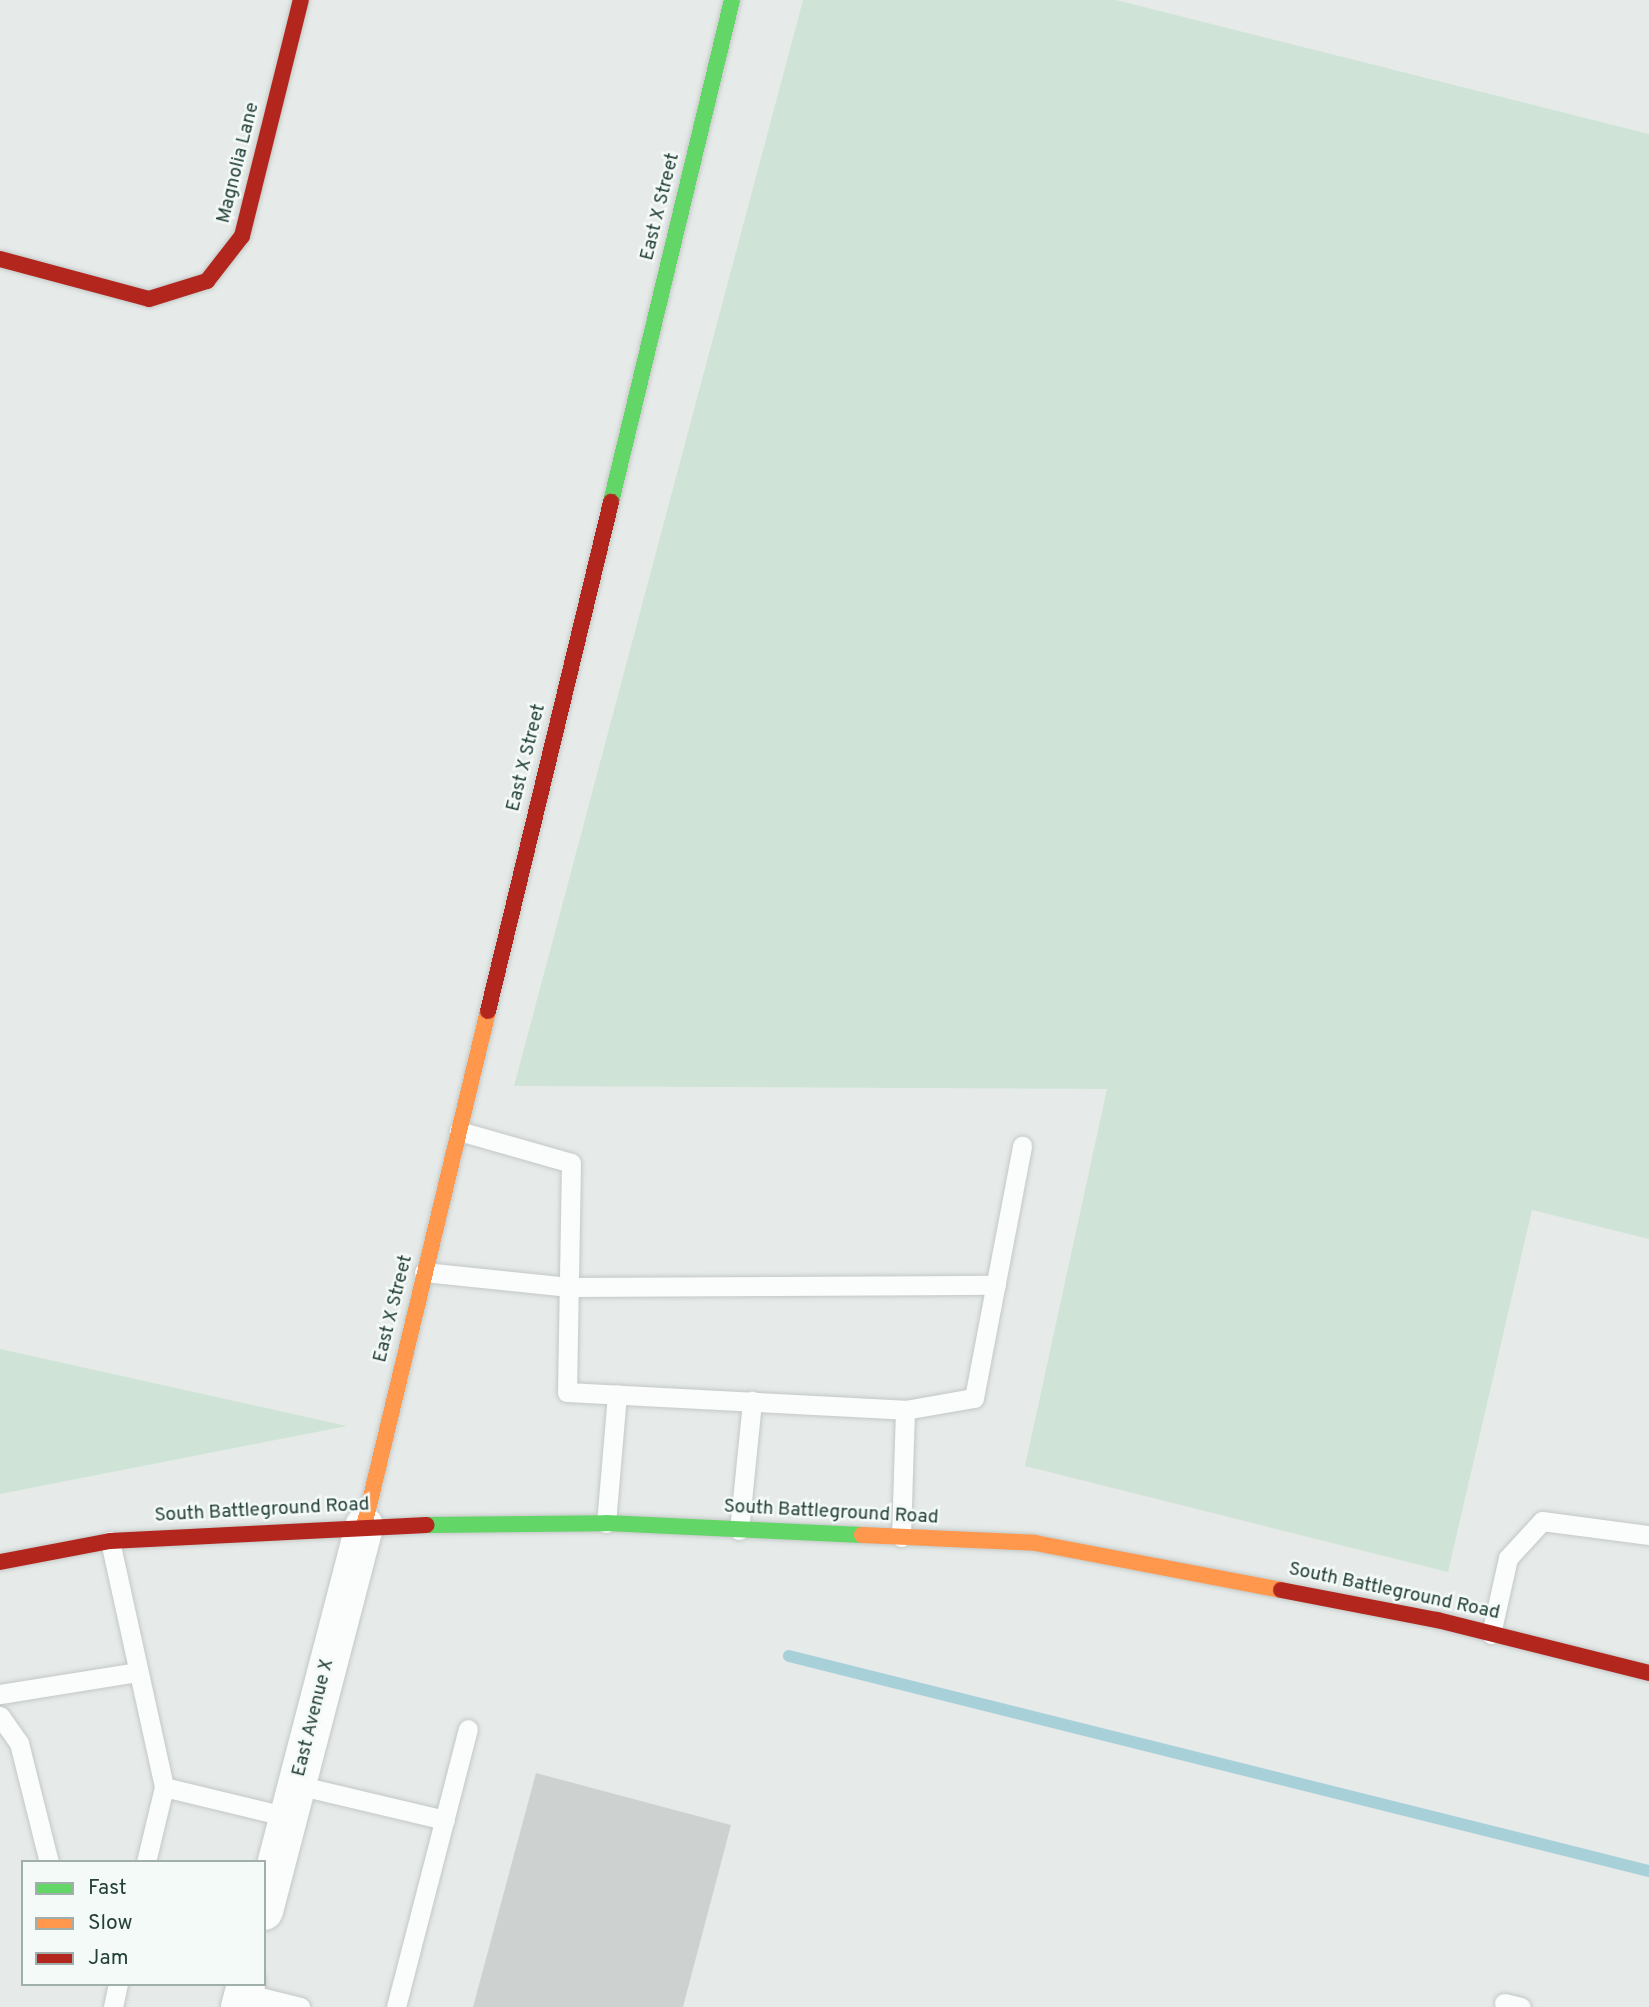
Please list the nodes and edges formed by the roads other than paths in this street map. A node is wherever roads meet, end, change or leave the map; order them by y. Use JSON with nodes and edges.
{"nodes":[{"id":1,"x":301,"y":0,"type":"edge"},
{"id":2,"x":732,"y":0,"type":"edge"},
{"id":3,"x":0,"y":259,"type":"edge"},
{"id":4,"x":459,"y":1131,"type":"junction"},
{"id":5,"x":1022,"y":1146,"type":"dead end"},
{"id":6,"x":424,"y":1272,"type":"junction"},
{"id":7,"x":996,"y":1285,"type":"junction"},
{"id":8,"x":569,"y":1287,"type":"junction"},
{"id":9,"x":617,"y":1394,"type":"junction"},
{"id":10,"x":752,"y":1401,"type":"junction"},
{"id":11,"x":905,"y":1410,"type":"junction"},
{"id":12,"x":606,"y":1523,"type":"junction"},
{"id":13,"x":364,"y":1526,"type":"junction"},
{"id":14,"x":739,"y":1530,"type":"junction"},
{"id":15,"x":1649,"y":1535,"type":"edge"},
{"id":16,"x":901,"y":1537,"type":"junction"},
{"id":17,"x":110,"y":1541,"type":"junction"},
{"id":18,"x":0,"y":1562,"type":"edge"},
{"id":19,"x":1491,"y":1633,"type":"junction"},
{"id":20,"x":138,"y":1672,"type":"junction"},
{"id":21,"x":1649,"y":1673,"type":"edge"},
{"id":22,"x":0,"y":1694,"type":"edge"},
{"id":23,"x":0,"y":1716,"type":"edge"},
{"id":24,"x":468,"y":1729,"type":"dead end"},
{"id":25,"x":164,"y":1787,"type":"junction"},
{"id":26,"x":292,"y":1801,"type":"junction"},
{"id":27,"x":445,"y":1820,"type":"junction"},
{"id":28,"x":48,"y":1860,"type":"edge"},
{"id":29,"x":146,"y":1860,"type":"edge"},
{"id":30,"x":266,"y":1903,"type":"edge"},
{"id":31,"x":118,"y":1986,"type":"edge"},
{"id":32,"x":243,"y":1995,"type":"edge"},
{"id":33,"x":113,"y":2007,"type":"edge"},
{"id":34,"x":300,"y":2007,"type":"edge"},
{"id":35,"x":396,"y":2007,"type":"edge"}],
"edges":[{"from":1,"to":3,"type":"street","name":"Magnolia Lane"},
{"from":2,"to":4,"type":"street","name":"East X Street"},
{"from":4,"to":6,"type":"street","name":"East X Street"},
{"from":4,"to":8,"type":"lane"},
{"from":5,"to":7,"type":"lane"},
{"from":6,"to":8,"type":"lane"},
{"from":6,"to":13,"type":"street","name":"East X Street"},
{"from":7,"to":8,"type":"lane"},
{"from":7,"to":11,"type":"lane"},
{"from":8,"to":9,"type":"lane"},
{"from":9,"to":10,"type":"lane"},
{"from":9,"to":12,"type":"lane"},
{"from":10,"to":11,"type":"lane"},
{"from":10,"to":14,"type":"lane"},
{"from":11,"to":16,"type":"lane"},
{"from":12,"to":13,"type":"street","name":"South Battleground Road"},
{"from":12,"to":14,"type":"street","name":"South Battleground Road"},
{"from":13,"to":17,"type":"street","name":"South Battleground Road"},
{"from":13,"to":26,"type":"street","name":"East Avenue X"},
{"from":14,"to":16,"type":"street","name":"South Battleground Road"},
{"from":15,"to":19,"type":"lane"},
{"from":16,"to":19,"type":"street","name":"South Battleground Road"},
{"from":17,"to":18,"type":"street","name":"South Battleground Road"},
{"from":17,"to":20,"type":"lane"},
{"from":19,"to":21,"type":"street","name":"South Battleground Road"},
{"from":20,"to":22,"type":"lane"},
{"from":20,"to":25,"type":"lane"},
{"from":23,"to":28,"type":"lane"},
{"from":24,"to":27,"type":"lane"},
{"from":25,"to":26,"type":"lane"},
{"from":25,"to":29,"type":"lane"},
{"from":26,"to":27,"type":"lane"},
{"from":26,"to":30,"type":"street","name":"East Avenue X"},
{"from":27,"to":35,"type":"lane"},
{"from":31,"to":33,"type":"lane"},
{"from":32,"to":34,"type":"lane"}]}
